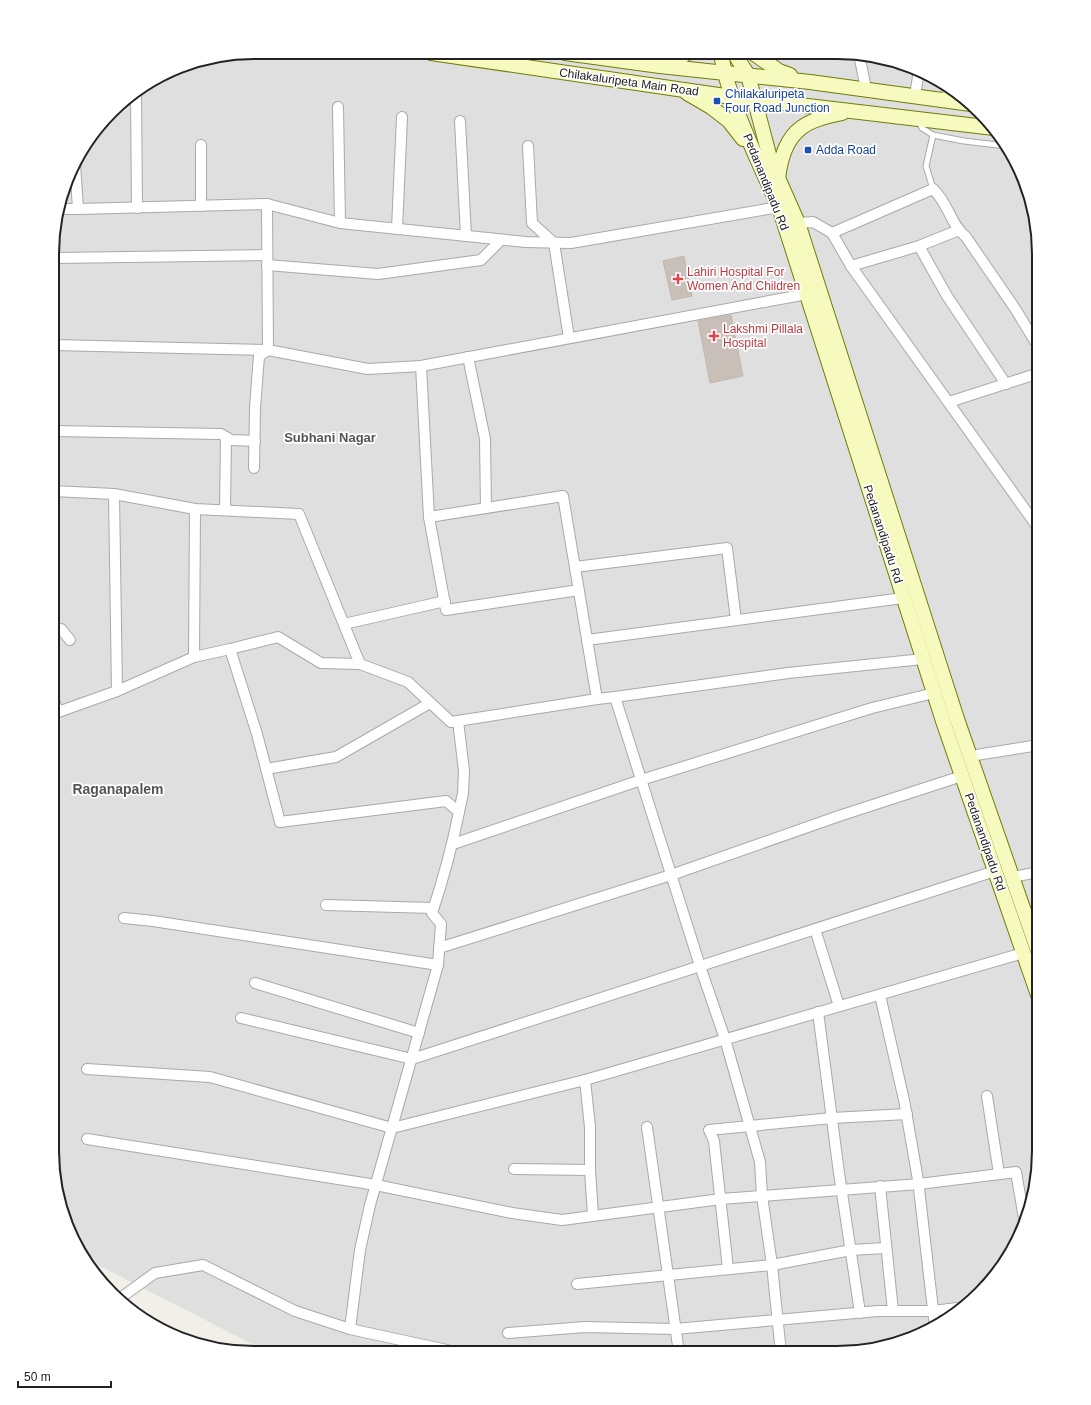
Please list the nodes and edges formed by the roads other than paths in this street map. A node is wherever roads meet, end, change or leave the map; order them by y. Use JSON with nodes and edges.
{"nodes":[{"id":1,"x":477,"y":59,"type":"edge"},
{"id":2,"x":609,"y":59,"type":"edge"},
{"id":3,"x":659,"y":59,"type":"edge"},
{"id":4,"x":678,"y":59,"type":"edge"},
{"id":5,"x":722,"y":59,"type":"edge"},
{"id":6,"x":738,"y":59,"type":"edge"},
{"id":7,"x":762,"y":59,"type":"edge"},
{"id":8,"x":860,"y":61,"type":"edge"},
{"id":9,"x":674,"y":62,"type":"junction"},
{"id":10,"x":660,"y":66,"type":"junction"},
{"id":11,"x":724,"y":72,"type":"junction"},
{"id":12,"x":748,"y":75,"type":"junction"},
{"id":13,"x":919,"y":77,"type":"edge"},
{"id":14,"x":810,"y":82,"type":"junction"},
{"id":15,"x":866,"y":89,"type":"junction"},
{"id":16,"x":682,"y":90,"type":"junction"},
{"id":17,"x":949,"y":94,"type":"edge"},
{"id":18,"x":732,"y":97,"type":"junction"},
{"id":19,"x":918,"y":97,"type":"junction"},
{"id":20,"x":136,"y":98,"type":"edge"},
{"id":21,"x":754,"y":98,"type":"junction"},
{"id":22,"x":961,"y":103,"type":"edge"},
{"id":23,"x":338,"y":107,"type":"dead end"},
{"id":24,"x":848,"y":111,"type":"junction"},
{"id":25,"x":402,"y":117,"type":"dead end"},
{"id":26,"x":918,"y":119,"type":"junction"},
{"id":27,"x":460,"y":121,"type":"dead end"},
{"id":28,"x":986,"y":127,"type":"edge"},
{"id":29,"x":933,"y":135,"type":"junction"},
{"id":30,"x":200,"y":145,"type":"dead end"},
{"id":31,"x":999,"y":145,"type":"edge"},
{"id":32,"x":528,"y":146,"type":"dead end"},
{"id":33,"x":752,"y":150,"type":"junction"},
{"id":34,"x":76,"y":175,"type":"edge"},
{"id":35,"x":778,"y":179,"type":"junction"},
{"id":36,"x":933,"y":190,"type":"junction"},
{"id":37,"x":267,"y":204,"type":"junction"},
{"id":38,"x":201,"y":206,"type":"junction"},
{"id":39,"x":779,"y":207,"type":"junction"},
{"id":40,"x":137,"y":208,"type":"junction"},
{"id":41,"x":65,"y":209,"type":"edge"},
{"id":42,"x":78,"y":209,"type":"junction"},
{"id":43,"x":340,"y":223,"type":"junction"},
{"id":44,"x":798,"y":223,"type":"junction"},
{"id":45,"x":397,"y":229,"type":"junction"},
{"id":46,"x":959,"y":230,"type":"junction"},
{"id":47,"x":832,"y":233,"type":"junction"},
{"id":48,"x":466,"y":236,"type":"junction"},
{"id":49,"x":501,"y":240,"type":"junction"},
{"id":50,"x":554,"y":243,"type":"junction"},
{"id":51,"x":919,"y":246,"type":"junction"},
{"id":52,"x":59,"y":258,"type":"edge"},
{"id":53,"x":267,"y":260,"type":"junction"},
{"id":54,"x":851,"y":266,"type":"junction"},
{"id":55,"x":807,"y":294,"type":"junction"},
{"id":56,"x":1032,"y":336,"type":"edge"},
{"id":57,"x":569,"y":338,"type":"junction"},
{"id":58,"x":59,"y":345,"type":"edge"},
{"id":59,"x":268,"y":350,"type":"junction"},
{"id":60,"x":468,"y":357,"type":"junction"},
{"id":61,"x":421,"y":366,"type":"junction"},
{"id":62,"x":1032,"y":375,"type":"edge"},
{"id":63,"x":1006,"y":384,"type":"junction"},
{"id":64,"x":949,"y":402,"type":"junction"},
{"id":65,"x":59,"y":431,"type":"edge"},
{"id":66,"x":226,"y":438,"type":"junction"},
{"id":67,"x":255,"y":441,"type":"junction"},
{"id":68,"x":254,"y":468,"type":"dead end"},
{"id":69,"x":59,"y":491,"type":"edge"},
{"id":70,"x":114,"y":494,"type":"junction"},
{"id":71,"x":486,"y":508,"type":"junction"},
{"id":72,"x":195,"y":509,"type":"junction"},
{"id":73,"x":225,"y":510,"type":"junction"},
{"id":74,"x":429,"y":517,"type":"junction"},
{"id":75,"x":1032,"y":519,"type":"edge"},
{"id":76,"x":575,"y":567,"type":"junction"},
{"id":77,"x":579,"y":590,"type":"junction"},
{"id":78,"x":904,"y":598,"type":"junction"},
{"id":79,"x":445,"y":601,"type":"junction"},
{"id":80,"x":736,"y":620,"type":"junction"},
{"id":81,"x":344,"y":624,"type":"junction"},
{"id":82,"x":59,"y":630,"type":"edge"},
{"id":83,"x":70,"y":640,"type":"dead end"},
{"id":84,"x":587,"y":640,"type":"junction"},
{"id":85,"x":230,"y":649,"type":"junction"},
{"id":86,"x":194,"y":657,"type":"junction"},
{"id":87,"x":923,"y":658,"type":"junction"},
{"id":88,"x":360,"y":664,"type":"junction"},
{"id":89,"x":117,"y":691,"type":"junction"},
{"id":90,"x":934,"y":693,"type":"junction"},
{"id":91,"x":616,"y":697,"type":"junction"},
{"id":92,"x":597,"y":699,"type":"junction"},
{"id":93,"x":430,"y":703,"type":"junction"},
{"id":94,"x":59,"y":714,"type":"edge"},
{"id":95,"x":458,"y":721,"type":"junction"},
{"id":96,"x":1032,"y":746,"type":"edge"},
{"id":97,"x":970,"y":756,"type":"junction"},
{"id":98,"x":266,"y":769,"type":"junction"},
{"id":99,"x":962,"y":776,"type":"junction"},
{"id":100,"x":641,"y":780,"type":"junction"},
{"id":101,"x":459,"y":812,"type":"junction"},
{"id":102,"x":453,"y":844,"type":"junction"},
{"id":103,"x":995,"y":871,"type":"junction"},
{"id":104,"x":1032,"y":873,"type":"edge"},
{"id":105,"x":671,"y":875,"type":"junction"},
{"id":106,"x":1012,"y":877,"type":"junction"},
{"id":107,"x":326,"y":905,"type":"dead end"},
{"id":108,"x":433,"y":908,"type":"junction"},
{"id":109,"x":124,"y":918,"type":"dead end"},
{"id":110,"x":815,"y":929,"type":"junction"},
{"id":111,"x":1032,"y":934,"type":"edge"},
{"id":112,"x":439,"y":948,"type":"junction"},
{"id":113,"x":1023,"y":953,"type":"junction"},
{"id":114,"x":438,"y":965,"type":"junction"},
{"id":115,"x":700,"y":966,"type":"junction"},
{"id":116,"x":1032,"y":978,"type":"edge"},
{"id":117,"x":255,"y":983,"type":"dead end"},
{"id":118,"x":880,"y":995,"type":"junction"},
{"id":119,"x":839,"y":1006,"type":"junction"},
{"id":120,"x":818,"y":1012,"type":"junction"},
{"id":121,"x":242,"y":1018,"type":"dead end"},
{"id":122,"x":419,"y":1033,"type":"junction"},
{"id":123,"x":725,"y":1039,"type":"junction"},
{"id":124,"x":412,"y":1058,"type":"junction"},
{"id":125,"x":87,"y":1069,"type":"dead end"},
{"id":126,"x":585,"y":1080,"type":"junction"},
{"id":127,"x":987,"y":1096,"type":"dead end"},
{"id":128,"x":907,"y":1114,"type":"junction"},
{"id":129,"x":832,"y":1118,"type":"junction"},
{"id":130,"x":750,"y":1126,"type":"junction"},
{"id":131,"x":647,"y":1127,"type":"dead end"},
{"id":132,"x":392,"y":1128,"type":"junction"},
{"id":133,"x":87,"y":1139,"type":"dead end"},
{"id":134,"x":514,"y":1169,"type":"dead end"},
{"id":135,"x":590,"y":1170,"type":"junction"},
{"id":136,"x":999,"y":1174,"type":"junction"},
{"id":137,"x":919,"y":1184,"type":"junction"},
{"id":138,"x":376,"y":1185,"type":"junction"},
{"id":139,"x":880,"y":1186,"type":"junction"},
{"id":140,"x":841,"y":1189,"type":"junction"},
{"id":141,"x":762,"y":1196,"type":"junction"},
{"id":142,"x":721,"y":1199,"type":"junction"},
{"id":143,"x":659,"y":1208,"type":"junction"},
{"id":144,"x":1022,"y":1213,"type":"edge"},
{"id":145,"x":593,"y":1216,"type":"junction"},
{"id":146,"x":886,"y":1248,"type":"junction"},
{"id":147,"x":851,"y":1250,"type":"junction"},
{"id":148,"x":772,"y":1265,"type":"junction"},
{"id":149,"x":728,"y":1269,"type":"junction"},
{"id":150,"x":668,"y":1275,"type":"junction"},
{"id":151,"x":577,"y":1284,"type":"dead end"},
{"id":152,"x":123,"y":1296,"type":"edge"},
{"id":153,"x":952,"y":1309,"type":"edge"},
{"id":154,"x":893,"y":1311,"type":"junction"},
{"id":155,"x":933,"y":1311,"type":"junction"},
{"id":156,"x":860,"y":1313,"type":"junction"},
{"id":157,"x":778,"y":1320,"type":"junction"},
{"id":158,"x":934,"y":1320,"type":"edge"},
{"id":159,"x":350,"y":1329,"type":"junction"},
{"id":160,"x":675,"y":1329,"type":"junction"},
{"id":161,"x":508,"y":1333,"type":"dead end"},
{"id":162,"x":428,"y":1346,"type":"edge"},
{"id":163,"x":678,"y":1346,"type":"edge"},
{"id":164,"x":780,"y":1346,"type":"edge"}],
"edges":[{"from":1,"to":16,"type":"main road","name":"Chilakaluripeta Main Road"},
{"from":2,"to":10,"type":"main road","name":"Chilakaluripeta Main Road"},
{"from":3,"to":9,"type":"street"},
{"from":4,"to":9,"type":"main road"},
{"from":5,"to":11,"type":"main road","name":"Pedanandipadu Rd"},
{"from":6,"to":12,"type":"main road","name":"Pedanandipadu Rd"},
{"from":7,"to":14,"type":"main road"},
{"from":8,"to":15,"type":"street"},
{"from":9,"to":10,"type":"main road"},
{"from":10,"to":11,"type":"main road","name":"Chilakaluripeta Main Road"},
{"from":11,"to":12,"type":"main road","name":"Chilakaluripeta Main Road"},
{"from":11,"to":18,"type":"main road","name":"Pedanandipadu Rd"},
{"from":12,"to":14,"type":"main road","name":"Chilakaluripeta Main Road"},
{"from":12,"to":21,"type":"main road","name":"Pedanandipadu Rd"},
{"from":13,"to":19,"type":"street"},
{"from":14,"to":15,"type":"main road","name":"Chilakaluripeta Main Road"},
{"from":15,"to":19,"type":"main road","name":"Chilakaluripeta Main Road"},
{"from":16,"to":18,"type":"main road","name":"Chilakaluripeta Main Road"},
{"from":16,"to":33,"type":"main road"},
{"from":17,"to":19,"type":"lane"},
{"from":18,"to":21,"type":"main road","name":"Chilakaluripeta Main Road"},
{"from":18,"to":33,"type":"main road","name":"Pedanandipadu Rd"},
{"from":19,"to":22,"type":"main road","name":"Chilakaluripeta Main Road"},
{"from":20,"to":40,"type":"street"},
{"from":21,"to":24,"type":"main road","name":"Chilakaluripeta Main Road"},
{"from":21,"to":35,"type":"main road","name":"Pedanandipadu Rd"},
{"from":23,"to":43,"type":"street"},
{"from":24,"to":26,"type":"main road","name":"Chilakaluripeta Main Road"},
{"from":24,"to":35,"type":"main road"},
{"from":25,"to":45,"type":"street"},
{"from":26,"to":28,"type":"main road","name":"Chilakaluripeta Main Road"},
{"from":26,"to":29,"type":"lane"},
{"from":27,"to":48,"type":"street"},
{"from":29,"to":31,"type":"lane"},
{"from":29,"to":36,"type":"lane"},
{"from":30,"to":38,"type":"street"},
{"from":32,"to":50,"type":"street"},
{"from":33,"to":39,"type":"main road","name":"Pedanandipadu Rd"},
{"from":34,"to":42,"type":"street"},
{"from":35,"to":44,"type":"main road","name":"Pedanandipadu Rd"},
{"from":36,"to":46,"type":"street"},
{"from":36,"to":47,"type":"street"},
{"from":37,"to":38,"type":"street"},
{"from":37,"to":43,"type":"street"},
{"from":37,"to":53,"type":"street"},
{"from":38,"to":40,"type":"street"},
{"from":39,"to":50,"type":"street"},
{"from":39,"to":55,"type":"main road","name":"Pedanandipadu Rd"},
{"from":40,"to":42,"type":"street"},
{"from":41,"to":42,"type":"street"},
{"from":43,"to":45,"type":"street"},
{"from":44,"to":47,"type":"street"},
{"from":44,"to":97,"type":"main road","name":"Pedanandipadu Rd"},
{"from":45,"to":48,"type":"street"},
{"from":46,"to":51,"type":"street"},
{"from":46,"to":56,"type":"street"},
{"from":47,"to":54,"type":"street"},
{"from":48,"to":49,"type":"street"},
{"from":49,"to":50,"type":"street"},
{"from":49,"to":53,"type":"street"},
{"from":50,"to":57,"type":"street"},
{"from":51,"to":54,"type":"street"},
{"from":51,"to":63,"type":"street"},
{"from":52,"to":53,"type":"street"},
{"from":53,"to":59,"type":"street"},
{"from":54,"to":64,"type":"street"},
{"from":55,"to":57,"type":"street"},
{"from":55,"to":78,"type":"main road","name":"Pedanandipadu Rd"},
{"from":57,"to":60,"type":"street"},
{"from":58,"to":59,"type":"street"},
{"from":59,"to":61,"type":"street"},
{"from":59,"to":67,"type":"street"},
{"from":60,"to":61,"type":"street"},
{"from":60,"to":71,"type":"street"},
{"from":61,"to":74,"type":"street"},
{"from":62,"to":63,"type":"street"},
{"from":63,"to":64,"type":"street"},
{"from":64,"to":75,"type":"street"},
{"from":65,"to":66,"type":"street"},
{"from":66,"to":67,"type":"street"},
{"from":66,"to":73,"type":"street"},
{"from":67,"to":68,"type":"street"},
{"from":69,"to":70,"type":"street"},
{"from":70,"to":72,"type":"street"},
{"from":70,"to":89,"type":"street"},
{"from":71,"to":74,"type":"street"},
{"from":71,"to":76,"type":"street"},
{"from":72,"to":73,"type":"street"},
{"from":72,"to":86,"type":"street"},
{"from":73,"to":81,"type":"street"},
{"from":74,"to":79,"type":"street"},
{"from":76,"to":77,"type":"street"},
{"from":76,"to":80,"type":"street"},
{"from":77,"to":79,"type":"street"},
{"from":77,"to":84,"type":"street"},
{"from":78,"to":80,"type":"street"},
{"from":78,"to":87,"type":"main road","name":"Pedanandipadu Rd"},
{"from":79,"to":81,"type":"street"},
{"from":80,"to":84,"type":"street"},
{"from":81,"to":88,"type":"street"},
{"from":82,"to":83,"type":"street"},
{"from":84,"to":92,"type":"street"},
{"from":85,"to":86,"type":"street"},
{"from":85,"to":88,"type":"street"},
{"from":85,"to":98,"type":"street"},
{"from":86,"to":89,"type":"street"},
{"from":87,"to":90,"type":"main road","name":"Pedanandipadu Rd"},
{"from":87,"to":91,"type":"street"},
{"from":88,"to":93,"type":"street"},
{"from":89,"to":94,"type":"street"},
{"from":90,"to":99,"type":"main road","name":"Pedanandipadu Rd"},
{"from":90,"to":100,"type":"street"},
{"from":91,"to":92,"type":"street"},
{"from":91,"to":100,"type":"street"},
{"from":92,"to":95,"type":"street"},
{"from":93,"to":95,"type":"street"},
{"from":93,"to":98,"type":"street"},
{"from":95,"to":101,"type":"street"},
{"from":96,"to":97,"type":"street"},
{"from":97,"to":106,"type":"main road","name":"Pedanandipadu Rd"},
{"from":98,"to":101,"type":"street"},
{"from":99,"to":103,"type":"main road","name":"Pedanandipadu Rd"},
{"from":99,"to":105,"type":"street"},
{"from":100,"to":102,"type":"street"},
{"from":100,"to":105,"type":"street"},
{"from":101,"to":102,"type":"street"},
{"from":102,"to":108,"type":"street"},
{"from":103,"to":110,"type":"street"},
{"from":103,"to":113,"type":"main road","name":"Pedanandipadu Rd"},
{"from":104,"to":106,"type":"street"},
{"from":105,"to":112,"type":"street"},
{"from":105,"to":115,"type":"street"},
{"from":106,"to":111,"type":"main road","name":"Pedanandipadu Rd"},
{"from":107,"to":108,"type":"street"},
{"from":108,"to":112,"type":"street"},
{"from":109,"to":114,"type":"street"},
{"from":110,"to":115,"type":"street"},
{"from":110,"to":119,"type":"street"},
{"from":112,"to":114,"type":"street"},
{"from":113,"to":116,"type":"main road","name":"Pedanandipadu Rd"},
{"from":113,"to":118,"type":"street"},
{"from":114,"to":122,"type":"street"},
{"from":115,"to":123,"type":"street"},
{"from":115,"to":124,"type":"street"},
{"from":117,"to":122,"type":"street"},
{"from":118,"to":119,"type":"street"},
{"from":118,"to":128,"type":"street"},
{"from":119,"to":120,"type":"street"},
{"from":120,"to":123,"type":"street"},
{"from":120,"to":129,"type":"street"},
{"from":121,"to":124,"type":"street"},
{"from":122,"to":124,"type":"street"},
{"from":123,"to":126,"type":"street"},
{"from":123,"to":130,"type":"street"},
{"from":124,"to":132,"type":"street"},
{"from":125,"to":132,"type":"street"},
{"from":126,"to":132,"type":"street"},
{"from":126,"to":135,"type":"street"},
{"from":127,"to":136,"type":"street"},
{"from":128,"to":129,"type":"street"},
{"from":128,"to":137,"type":"street"},
{"from":129,"to":130,"type":"street"},
{"from":129,"to":140,"type":"street"},
{"from":130,"to":141,"type":"street"},
{"from":130,"to":142,"type":"street"},
{"from":131,"to":143,"type":"street"},
{"from":132,"to":138,"type":"street"},
{"from":133,"to":138,"type":"street"},
{"from":134,"to":135,"type":"street"},
{"from":135,"to":145,"type":"street"},
{"from":136,"to":137,"type":"street"},
{"from":136,"to":144,"type":"street"},
{"from":137,"to":139,"type":"street"},
{"from":137,"to":155,"type":"street"},
{"from":138,"to":145,"type":"street"},
{"from":138,"to":159,"type":"street"},
{"from":139,"to":140,"type":"street"},
{"from":139,"to":146,"type":"street"},
{"from":140,"to":141,"type":"street"},
{"from":140,"to":147,"type":"street"},
{"from":141,"to":142,"type":"street"},
{"from":141,"to":148,"type":"street"},
{"from":142,"to":143,"type":"street"},
{"from":142,"to":149,"type":"street"},
{"from":143,"to":145,"type":"street"},
{"from":143,"to":150,"type":"street"},
{"from":146,"to":147,"type":"street"},
{"from":146,"to":154,"type":"street"},
{"from":147,"to":148,"type":"street"},
{"from":147,"to":156,"type":"street"},
{"from":148,"to":149,"type":"street"},
{"from":148,"to":157,"type":"street"},
{"from":149,"to":150,"type":"street"},
{"from":150,"to":151,"type":"street"},
{"from":150,"to":160,"type":"street"},
{"from":152,"to":159,"type":"street"},
{"from":153,"to":155,"type":"street"},
{"from":154,"to":155,"type":"street"},
{"from":154,"to":156,"type":"street"},
{"from":155,"to":158,"type":"street"},
{"from":156,"to":157,"type":"street"},
{"from":157,"to":160,"type":"street"},
{"from":157,"to":164,"type":"street"},
{"from":159,"to":162,"type":"street"},
{"from":160,"to":161,"type":"street"},
{"from":160,"to":163,"type":"street"}]}
